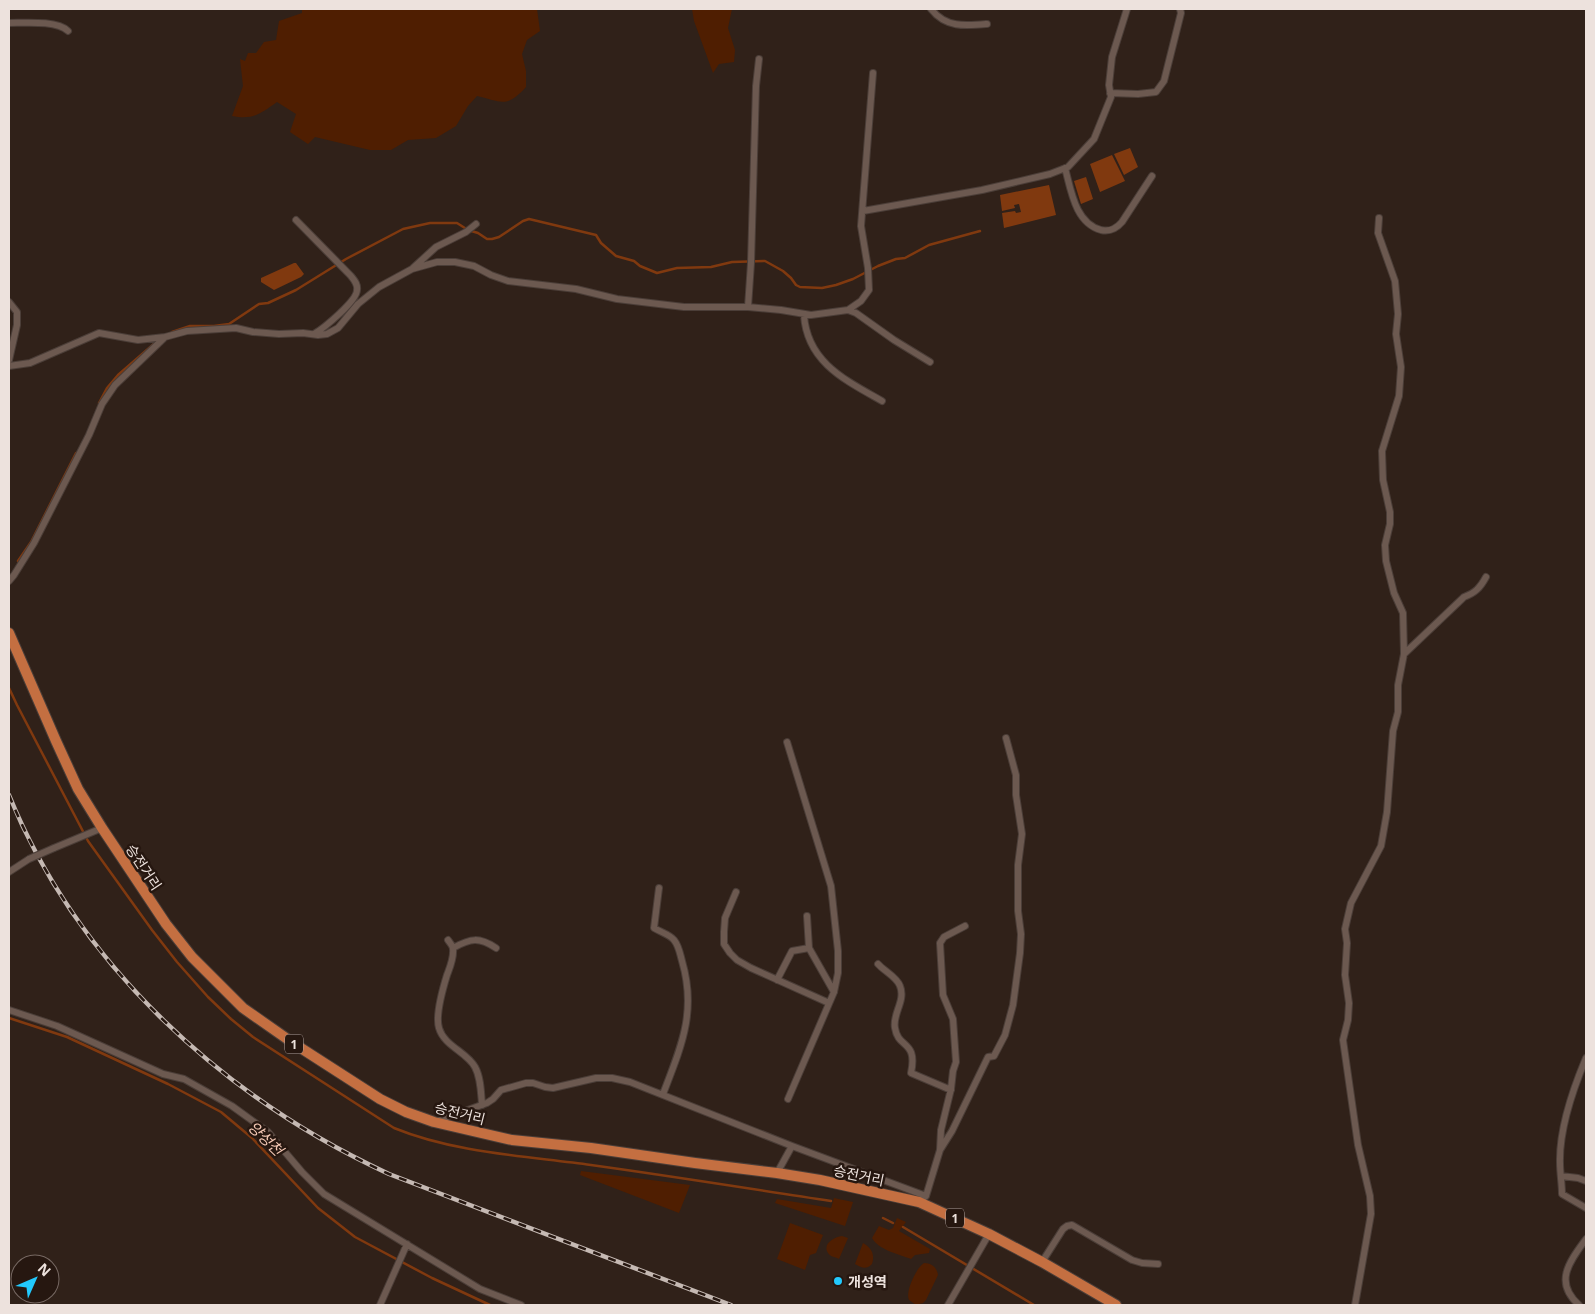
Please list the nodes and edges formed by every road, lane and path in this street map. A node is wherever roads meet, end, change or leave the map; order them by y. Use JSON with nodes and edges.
{"nodes":[{"id":1,"x":931,"y":9,"type":"edge"},
{"id":2,"x":1127,"y":9,"type":"edge"},
{"id":3,"x":1180,"y":9,"type":"edge"},
{"id":4,"x":9,"y":23,"type":"edge"},
{"id":5,"x":987,"y":24,"type":"dead end"},
{"id":6,"x":68,"y":31,"type":"dead end"},
{"id":7,"x":759,"y":59,"type":"dead end"},
{"id":8,"x":873,"y":73,"type":"dead end"},
{"id":9,"x":1110,"y":93,"type":"junction"},
{"id":10,"x":1065,"y":168,"type":"junction"},
{"id":11,"x":1152,"y":176,"type":"dead end"},
{"id":12,"x":863,"y":211,"type":"junction"},
{"id":13,"x":1379,"y":218,"type":"dead end"},
{"id":14,"x":296,"y":220,"type":"dead end"},
{"id":15,"x":471,"y":228,"type":"dead end"},
{"id":16,"x":412,"y":269,"type":"junction"},
{"id":17,"x":9,"y":302,"type":"edge"},
{"id":18,"x":748,"y":307,"type":"junction"},
{"id":19,"x":848,"y":310,"type":"junction"},
{"id":20,"x":804,"y":315,"type":"junction"},
{"id":21,"x":313,"y":334,"type":"junction"},
{"id":22,"x":165,"y":337,"type":"junction"},
{"id":23,"x":9,"y":360,"type":"edge"},
{"id":24,"x":930,"y":362,"type":"dead end"},
{"id":25,"x":9,"y":366,"type":"edge"},
{"id":26,"x":882,"y":401,"type":"dead end"},
{"id":27,"x":1486,"y":577,"type":"dead end"},
{"id":28,"x":9,"y":581,"type":"edge"},
{"id":29,"x":9,"y":633,"type":"edge"},
{"id":30,"x":1404,"y":654,"type":"junction"},
{"id":31,"x":1006,"y":738,"type":"dead end"},
{"id":32,"x":787,"y":742,"type":"dead end"},
{"id":33,"x":102,"y":828,"type":"junction"},
{"id":34,"x":9,"y":872,"type":"edge"},
{"id":35,"x":659,"y":888,"type":"dead end"},
{"id":36,"x":736,"y":892,"type":"dead end"},
{"id":37,"x":807,"y":916,"type":"dead end"},
{"id":38,"x":965,"y":926,"type":"dead end"},
{"id":39,"x":448,"y":940,"type":"dead end"},
{"id":40,"x":453,"y":948,"type":"junction"},
{"id":41,"x":496,"y":948,"type":"dead end"},
{"id":42,"x":809,"y":948,"type":"junction"},
{"id":43,"x":878,"y":964,"type":"dead end"},
{"id":44,"x":777,"y":980,"type":"junction"},
{"id":45,"x":834,"y":992,"type":"junction"},
{"id":46,"x":829,"y":1003,"type":"junction"},
{"id":47,"x":9,"y":1010,"type":"edge"},
{"id":48,"x":1586,"y":1058,"type":"edge"},
{"id":49,"x":951,"y":1090,"type":"junction"},
{"id":50,"x":663,"y":1094,"type":"junction"},
{"id":51,"x":788,"y":1099,"type":"dead end"},
{"id":52,"x":482,"y":1105,"type":"junction"},
{"id":53,"x":434,"y":1122,"type":"junction"},
{"id":54,"x":792,"y":1146,"type":"junction"},
{"id":55,"x":940,"y":1150,"type":"junction"},
{"id":56,"x":777,"y":1172,"type":"junction"},
{"id":57,"x":1561,"y":1176,"type":"junction"},
{"id":58,"x":1586,"y":1181,"type":"edge"},
{"id":59,"x":922,"y":1199,"type":"junction"},
{"id":60,"x":1586,"y":1208,"type":"edge"},
{"id":61,"x":989,"y":1234,"type":"junction"},
{"id":62,"x":1586,"y":1239,"type":"edge"},
{"id":63,"x":406,"y":1244,"type":"junction"},
{"id":64,"x":1042,"y":1262,"type":"junction"},
{"id":65,"x":1158,"y":1264,"type":"dead end"},
{"id":66,"x":380,"y":1305,"type":"edge"},
{"id":67,"x":521,"y":1305,"type":"edge"},
{"id":68,"x":948,"y":1305,"type":"edge"},
{"id":69,"x":1116,"y":1305,"type":"edge"},
{"id":70,"x":1356,"y":1305,"type":"edge"},
{"id":71,"x":1579,"y":1305,"type":"edge"}],
"edges":[{"from":1,"to":5,"type":"street"},
{"from":2,"to":9,"type":"street"},
{"from":3,"to":9,"type":"street"},
{"from":4,"to":6,"type":"street"},
{"from":7,"to":18,"type":"street"},
{"from":8,"to":12,"type":"street"},
{"from":9,"to":10,"type":"street"},
{"from":10,"to":11,"type":"street"},
{"from":10,"to":12,"type":"street"},
{"from":12,"to":19,"type":"street"},
{"from":13,"to":30,"type":"street"},
{"from":14,"to":21,"type":"street"},
{"from":15,"to":16,"type":"street"},
{"from":16,"to":18,"type":"street"},
{"from":16,"to":21,"type":"street"},
{"from":17,"to":23,"type":"street"},
{"from":18,"to":20,"type":"street"},
{"from":19,"to":20,"type":"street"},
{"from":19,"to":24,"type":"street"},
{"from":20,"to":26,"type":"street"},
{"from":21,"to":22,"type":"street"},
{"from":22,"to":25,"type":"street"},
{"from":22,"to":28,"type":"street"},
{"from":27,"to":30,"type":"street"},
{"from":29,"to":33,"type":"main road","name":"승전거리","number":"1"},
{"from":30,"to":70,"type":"street"},
{"from":31,"to":55,"type":"street"},
{"from":32,"to":45,"type":"street"},
{"from":33,"to":34,"type":"street","bridge":true},
{"from":33,"to":53,"type":"main road","name":"승전거리","number":"1"},
{"from":35,"to":50,"type":"street"},
{"from":36,"to":44,"type":"street"},
{"from":37,"to":42,"type":"street"},
{"from":38,"to":49,"type":"street"},
{"from":39,"to":40,"type":"street"},
{"from":40,"to":41,"type":"street"},
{"from":40,"to":52,"type":"street"},
{"from":42,"to":44,"type":"street"},
{"from":42,"to":45,"type":"street"},
{"from":43,"to":49,"type":"street"},
{"from":44,"to":46,"type":"street"},
{"from":45,"to":46,"type":"street"},
{"from":46,"to":51,"type":"street"},
{"from":47,"to":63,"type":"street"},
{"from":48,"to":57,"type":"street"},
{"from":49,"to":55,"type":"street"},
{"from":50,"to":52,"type":"street"},
{"from":50,"to":54,"type":"street"},
{"from":52,"to":53,"type":"street"},
{"from":53,"to":56,"type":"main road","name":"승전거리","number":"1"},
{"from":54,"to":56,"type":"street"},
{"from":54,"to":59,"type":"street"},
{"from":55,"to":59,"type":"street"},
{"from":56,"to":59,"type":"main road","name":"승전거리","number":"1"},
{"from":57,"to":58,"type":"street"},
{"from":57,"to":60,"type":"street"},
{"from":59,"to":61,"type":"main road","name":"승전거리","number":"1"},
{"from":61,"to":64,"type":"main road","name":"승전거리","number":"1"},
{"from":61,"to":68,"type":"street"},
{"from":62,"to":71,"type":"street"},
{"from":63,"to":66,"type":"street"},
{"from":63,"to":67,"type":"street"},
{"from":64,"to":65,"type":"street"},
{"from":64,"to":69,"type":"main road","name":"승전거리","number":"1"}]}
